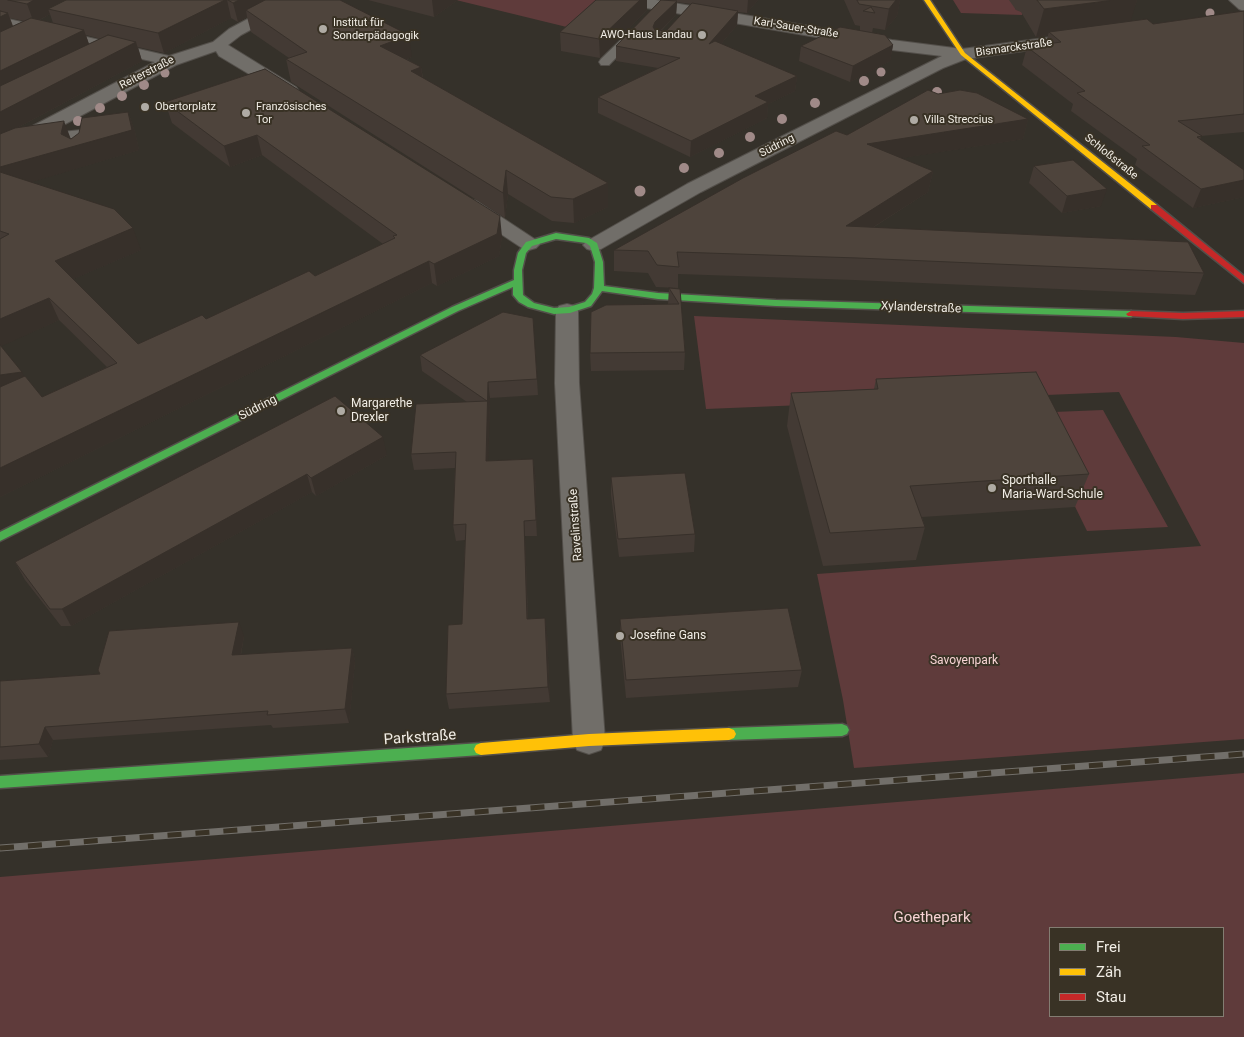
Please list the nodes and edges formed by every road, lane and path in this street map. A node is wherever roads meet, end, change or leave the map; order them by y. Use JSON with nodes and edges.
{"nodes":[{"id":1,"x":295,"y":0,"type":"edge"},
{"id":2,"x":629,"y":0,"type":"edge"},
{"id":3,"x":927,"y":0,"type":"edge"},
{"id":4,"x":1237,"y":0,"type":"edge"},
{"id":5,"x":1244,"y":6,"type":"edge"},
{"id":6,"x":690,"y":10,"type":"junction"},
{"id":7,"x":60,"y":17,"type":"edge"},
{"id":8,"x":0,"y":22,"type":"edge"},
{"id":9,"x":678,"y":23,"type":"edge"},
{"id":10,"x":640,"y":26,"type":"edge"},
{"id":11,"x":35,"y":30,"type":"junction"},
{"id":12,"x":1102,"y":36,"type":"edge"},
{"id":13,"x":17,"y":39,"type":"edge"},
{"id":14,"x":220,"y":45,"type":"junction"},
{"id":15,"x":113,"y":47,"type":"junction"},
{"id":16,"x":963,"y":54,"type":"junction"},
{"id":17,"x":87,"y":60,"type":"edge"},
{"id":18,"x":170,"y":61,"type":"junction"},
{"id":19,"x":605,"y":62,"type":"dead end"},
{"id":20,"x":305,"y":100,"type":"edge"},
{"id":21,"x":0,"y":138,"type":"edge"},
{"id":22,"x":18,"y":141,"type":"junction"},
{"id":23,"x":0,"y":151,"type":"edge"},
{"id":24,"x":78,"y":154,"type":"edge"},
{"id":25,"x":453,"y":194,"type":"edge"},
{"id":26,"x":529,"y":244,"type":"junction"},
{"id":27,"x":594,"y":245,"type":"junction"},
{"id":28,"x":1244,"y":280,"type":"edge"},
{"id":29,"x":517,"y":282,"type":"junction"},
{"id":30,"x":599,"y":288,"type":"junction"},
{"id":31,"x":566,"y":311,"type":"junction"},
{"id":32,"x":1244,"y":314,"type":"edge"},
{"id":33,"x":0,"y":537,"type":"edge"},
{"id":34,"x":842,"y":730,"type":"dead end"},
{"id":35,"x":589,"y":740,"type":"junction"},
{"id":36,"x":0,"y":782,"type":"edge"}],
"edges":[{"from":1,"to":14,"type":"street","name":"Reiterstraße"},
{"from":2,"to":6,"type":"street","name":"Karl-Sauer-Straße"},
{"from":3,"to":16,"type":"street","name":"Schloßstraße"},
{"from":4,"to":5,"type":"street"},
{"from":6,"to":9,"type":"lane"},
{"from":6,"to":16,"type":"street","name":"Karl-Sauer-Straße"},
{"from":7,"to":11,"type":"street"},
{"from":8,"to":11,"type":"street"},
{"from":10,"to":19,"type":"lane"},
{"from":11,"to":13,"type":"street"},
{"from":11,"to":15,"type":"street"},
{"from":12,"to":16,"type":"street","name":"Bismarckstraße"},
{"from":14,"to":18,"type":"street","name":"Reiterstraße"},
{"from":14,"to":20,"type":"street"},
{"from":15,"to":17,"type":"street"},
{"from":15,"to":18,"type":"street"},
{"from":16,"to":27,"type":"street","name":"Südring"},
{"from":16,"to":28,"type":"street","name":"Schloßstraße"},
{"from":18,"to":22,"type":"street","name":"Reiterstraße"},
{"from":21,"to":22,"type":"street"},
{"from":22,"to":23,"type":"street","name":"Reiterstraße"},
{"from":22,"to":24,"type":"lane"},
{"from":25,"to":26,"type":"street"},
{"from":26,"to":27,"type":"street"},
{"from":26,"to":29,"type":"street"},
{"from":27,"to":30,"type":"street"},
{"from":29,"to":31,"type":"street"},
{"from":29,"to":33,"type":"street","name":"Südring"},
{"from":30,"to":31,"type":"street"},
{"from":30,"to":32,"type":"street","name":"Xylanderstraße"},
{"from":31,"to":35,"type":"street","name":"Ravelinstraße"},
{"from":34,"to":35,"type":"street","name":"Parkstraße"},
{"from":35,"to":36,"type":"street","name":"Parkstraße"}]}
